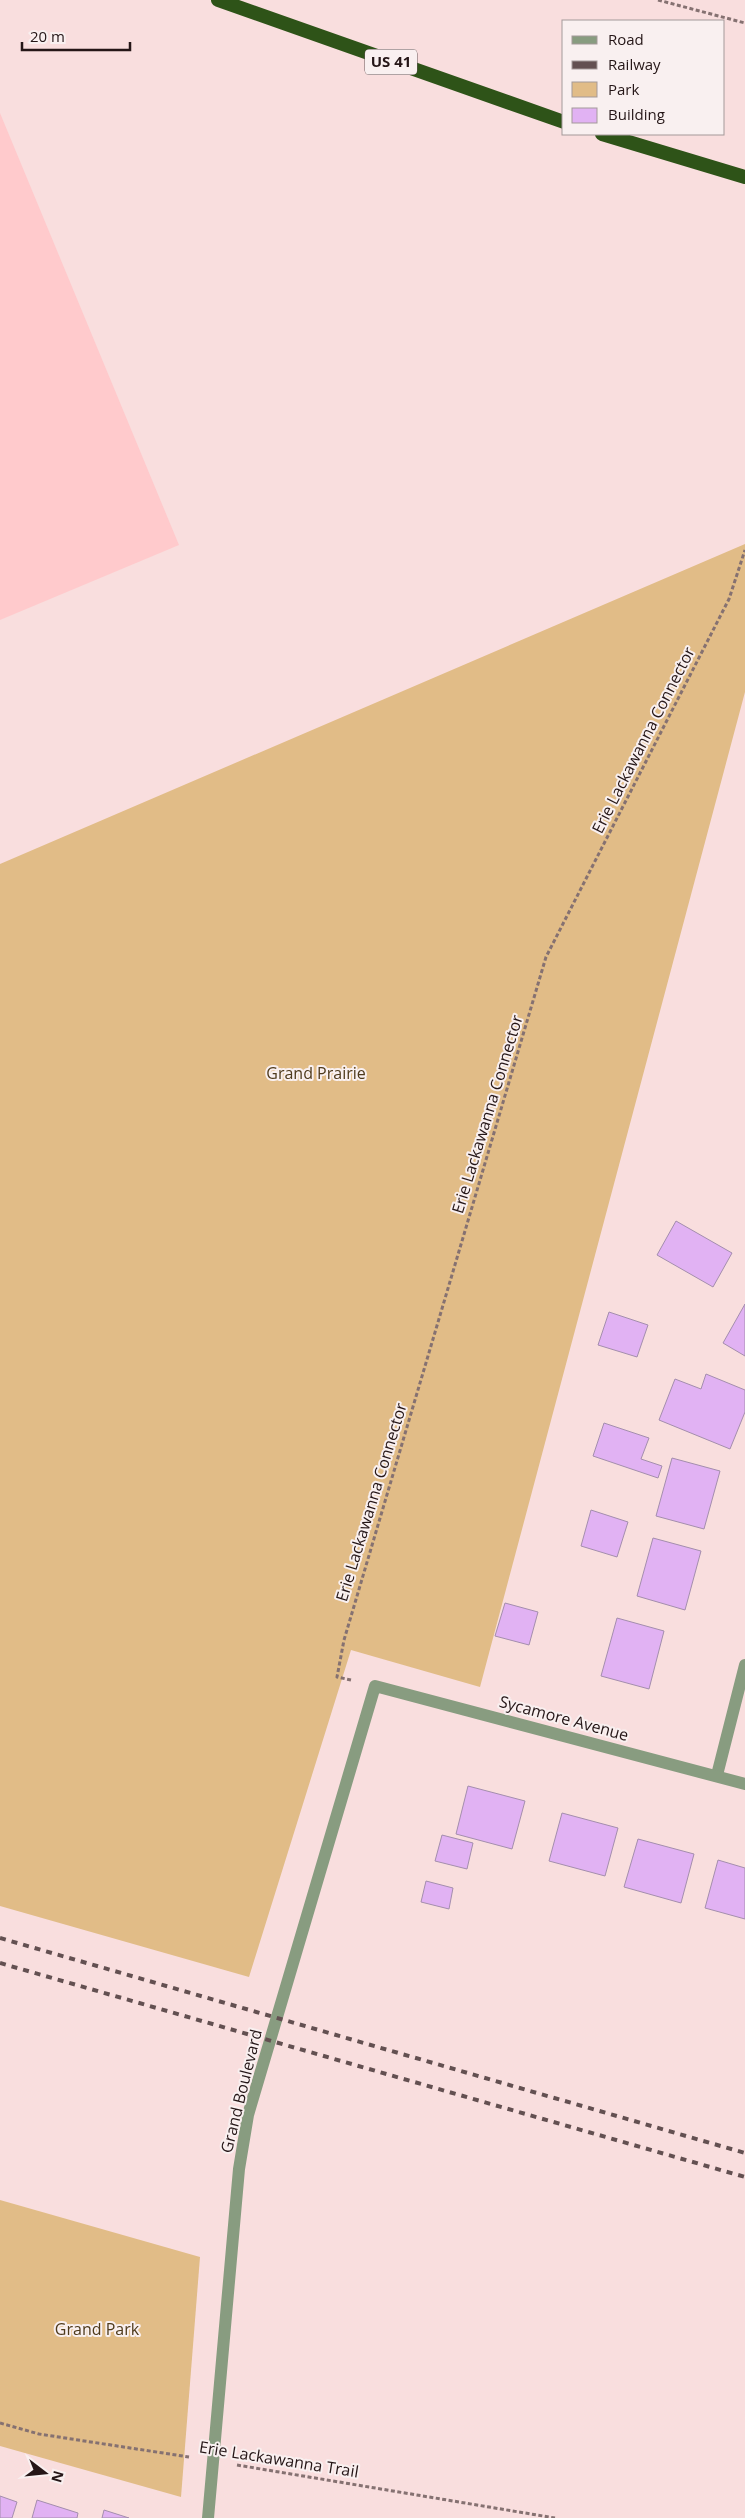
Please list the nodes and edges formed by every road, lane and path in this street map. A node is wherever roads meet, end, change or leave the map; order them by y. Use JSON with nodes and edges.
{"nodes":[{"id":1,"x":218,"y":0,"type":"edge"},
{"id":2,"x":658,"y":0,"type":"edge"},
{"id":3,"x":745,"y":23,"type":"edge"},
{"id":4,"x":562,"y":121,"type":"edge"},
{"id":5,"x":605,"y":135,"type":"edge"},
{"id":6,"x":745,"y":177,"type":"edge"},
{"id":7,"x":745,"y":550,"type":"edge"},
{"id":8,"x":745,"y":1665,"type":"edge"},
{"id":9,"x":375,"y":1686,"type":"junction"},
{"id":10,"x":717,"y":1775,"type":"junction"},
{"id":11,"x":745,"y":1784,"type":"edge"},
{"id":12,"x":0,"y":2423,"type":"edge"},
{"id":13,"x":214,"y":2461,"type":"junction"},
{"id":14,"x":208,"y":2518,"type":"edge"},
{"id":15,"x":555,"y":2518,"type":"edge"}],
"edges":[{"from":1,"to":4,"type":"highway","number":"US 41"},
{"from":2,"to":3,"type":"path"},
{"from":5,"to":6,"type":"highway"},
{"from":7,"to":9,"type":"path","name":"Erie Lackawanna Connector"},
{"from":8,"to":10,"type":"street"},
{"from":9,"to":10,"type":"street","name":"Sycamore Avenue"},
{"from":9,"to":13,"type":"street","name":"Grand Boulevard"},
{"from":10,"to":11,"type":"street","name":"Sycamore Avenue"},
{"from":12,"to":13,"type":"path","name":"Erie Lackawanna Trail"},
{"from":13,"to":14,"type":"street","name":"Grand Boulevard"},
{"from":13,"to":15,"type":"path","name":"Erie Lackawanna Trail"}]}
